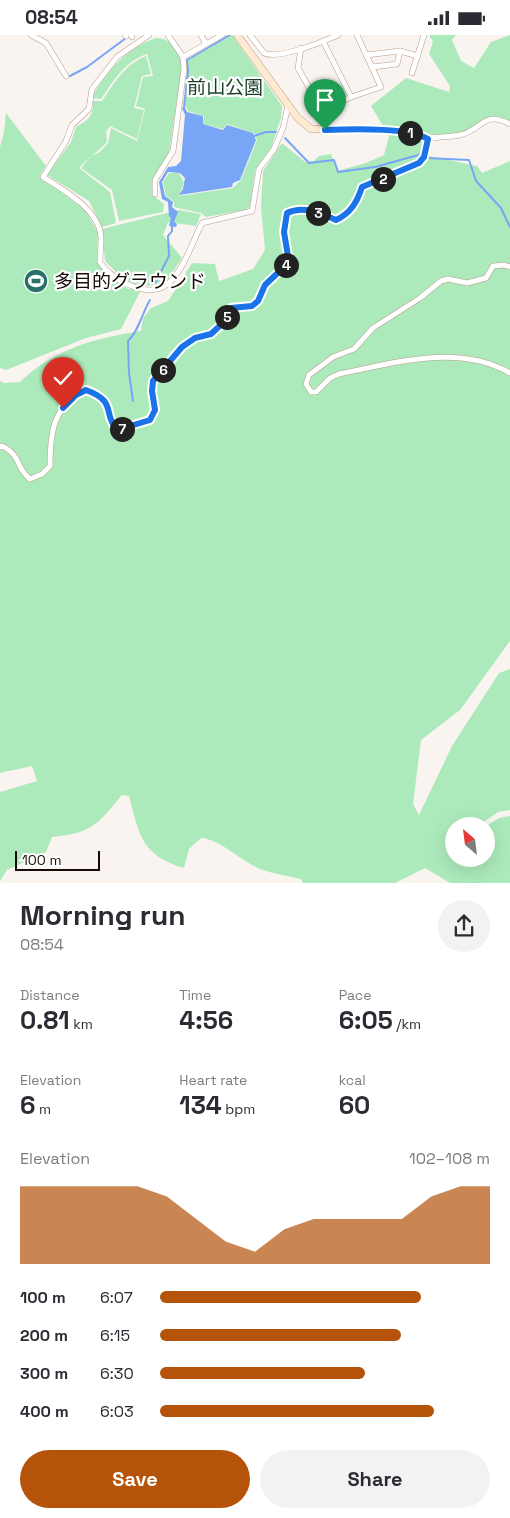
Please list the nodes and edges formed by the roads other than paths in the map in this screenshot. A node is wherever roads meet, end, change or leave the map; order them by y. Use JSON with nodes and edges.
{"nodes":[{"id":1,"x":31,"y":35,"type":"edge"},
{"id":2,"x":149,"y":35,"type":"edge"},
{"id":3,"x":168,"y":35,"type":"edge"},
{"id":4,"x":201,"y":35,"type":"edge"},
{"id":5,"x":222,"y":35,"type":"edge"},
{"id":6,"x":237,"y":35,"type":"edge"},
{"id":7,"x":250,"y":35,"type":"edge"},
{"id":8,"x":338,"y":35,"type":"edge"},
{"id":9,"x":356,"y":35,"type":"edge"},
{"id":10,"x":424,"y":35,"type":"edge"},
{"id":11,"x":323,"y":41,"type":"junction"},
{"id":12,"x":206,"y":44,"type":"junction"},
{"id":13,"x":301,"y":48,"type":"junction"},
{"id":14,"x":400,"y":51,"type":"junction"},
{"id":15,"x":366,"y":55,"type":"junction"},
{"id":16,"x":418,"y":56,"type":"junction"},
{"id":17,"x":183,"y":57,"type":"junction"},
{"id":18,"x":372,"y":67,"type":"junction"},
{"id":19,"x":412,"y":73,"type":"dead end"},
{"id":20,"x":66,"y":77,"type":"dead end"},
{"id":21,"x":351,"y":97,"type":"junction"},
{"id":22,"x":288,"y":106,"type":"junction"},
{"id":23,"x":510,"y":124,"type":"edge"},
{"id":24,"x":342,"y":129,"type":"joint"},
{"id":25,"x":428,"y":139,"type":"junction"},
{"id":26,"x":155,"y":194,"type":"dead end"},
{"id":27,"x":510,"y":267,"type":"edge"},
{"id":28,"x":510,"y":373,"type":"edge"},
{"id":29,"x":0,"y":447,"type":"edge"}],
"edges":[{"from":1,"to":20,"type":"street"},
{"from":2,"to":22,"type":"street"},
{"from":3,"to":17,"type":"street"},
{"from":4,"to":12,"type":"street"},
{"from":5,"to":12,"type":"street"},
{"from":6,"to":22,"type":"street"},
{"from":7,"to":13,"type":"street"},
{"from":8,"to":11,"type":"street"},
{"from":9,"to":15,"type":"street"},
{"from":10,"to":16,"type":"street"},
{"from":11,"to":13,"type":"street"},
{"from":11,"to":21,"type":"street"},
{"from":12,"to":17,"type":"street"},
{"from":13,"to":21,"type":"street"},
{"from":14,"to":15,"type":"street"},
{"from":14,"to":16,"type":"street"},
{"from":14,"to":18,"type":"street"},
{"from":15,"to":18,"type":"street"},
{"from":16,"to":19,"type":"street"},
{"from":17,"to":26,"type":"street"},
{"from":18,"to":21,"type":"street"},
{"from":22,"to":24,"type":"street"},
{"from":23,"to":25,"type":"street"},
{"from":24,"to":25,"type":"street"},
{"from":25,"to":29,"type":"street"},
{"from":27,"to":28,"type":"street"}]}
